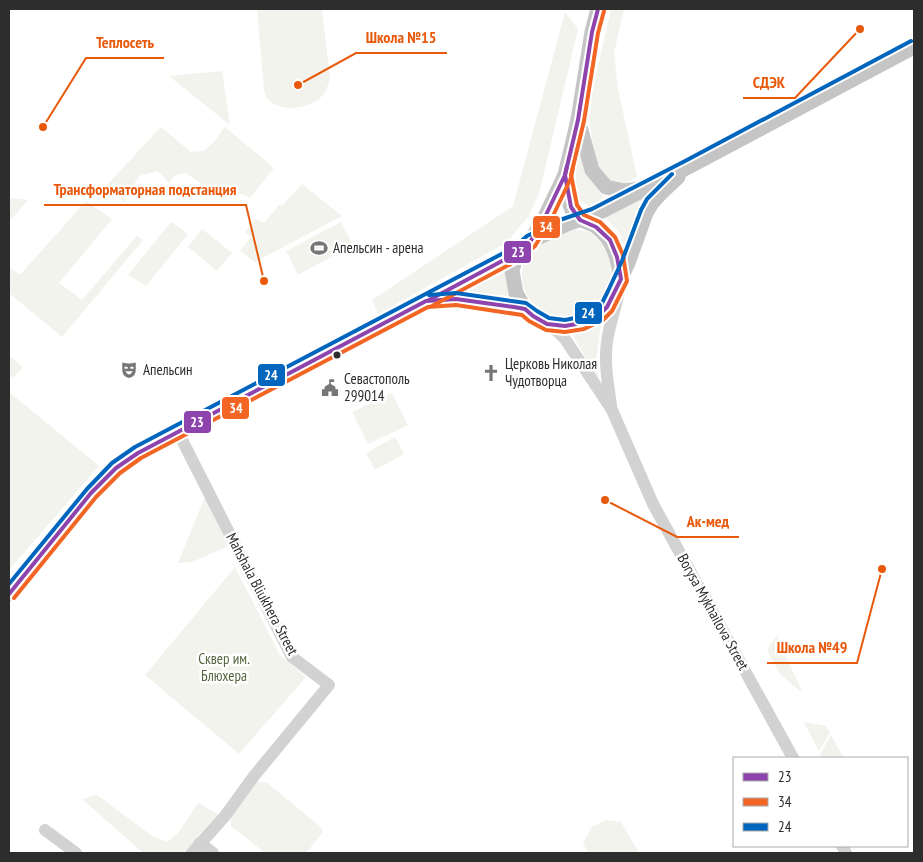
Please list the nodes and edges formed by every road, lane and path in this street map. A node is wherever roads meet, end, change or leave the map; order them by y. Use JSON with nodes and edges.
{"nodes":[{"id":1,"x":598,"y":9,"type":"edge"},
{"id":2,"x":914,"y":47,"type":"edge"},
{"id":3,"x":578,"y":120,"type":"junction"},
{"id":4,"x":690,"y":166,"type":"junction"},
{"id":5,"x":565,"y":175,"type":"junction"},
{"id":6,"x":645,"y":188,"type":"junction"},
{"id":7,"x":580,"y":220,"type":"junction"},
{"id":8,"x":530,"y":242,"type":"junction"},
{"id":9,"x":517,"y":253,"type":"junction"},
{"id":10,"x":620,"y":279,"type":"junction"},
{"id":11,"x":426,"y":301,"type":"junction"},
{"id":12,"x":525,"y":309,"type":"junction"},
{"id":13,"x":547,"y":324,"type":"junction"},
{"id":14,"x":612,"y":410,"type":"junction"},
{"id":15,"x":178,"y":432,"type":"junction"},
{"id":16,"x":9,"y":594,"type":"edge"},
{"id":17,"x":792,"y":757,"type":"edge"},
{"id":18,"x":45,"y":830,"type":"dead end"},
{"id":19,"x":200,"y":843,"type":"junction"},
{"id":20,"x":76,"y":853,"type":"edge"},
{"id":21,"x":192,"y":853,"type":"edge"},
{"id":22,"x":213,"y":853,"type":"edge"}],
"edges":[{"from":1,"to":3,"type":"main road"},
{"from":2,"to":4,"type":"main road"},
{"from":3,"to":5,"type":"main road"},
{"from":3,"to":6,"type":"main road"},
{"from":4,"to":6,"type":"main road"},
{"from":4,"to":10,"type":"main road"},
{"from":5,"to":7,"type":"main road"},
{"from":5,"to":8,"type":"main road"},
{"from":6,"to":7,"type":"main road"},
{"from":7,"to":8,"type":"main road"},
{"from":7,"to":10,"type":"main road"},
{"from":8,"to":9,"type":"main road"},
{"from":9,"to":11,"type":"main road"},
{"from":9,"to":12,"type":"main road"},
{"from":10,"to":13,"type":"main road"},
{"from":10,"to":14,"type":"street","name":"Borysa Mykhailova Street"},
{"from":11,"to":12,"type":"main road"},
{"from":11,"to":15,"type":"main road"},
{"from":12,"to":13,"type":"main road"},
{"from":13,"to":14,"type":"street","name":"Borysa Mykhailova Street"},
{"from":14,"to":17,"type":"street","name":"Borysa Mykhailova Street"},
{"from":15,"to":16,"type":"main road"},
{"from":15,"to":19,"type":"street","name":"Mahshala Bliukhera Street"},
{"from":18,"to":20,"type":"street"},
{"from":19,"to":21,"type":"street","name":"Mahshala Bliukhera Street"},
{"from":19,"to":22,"type":"street"}]}
